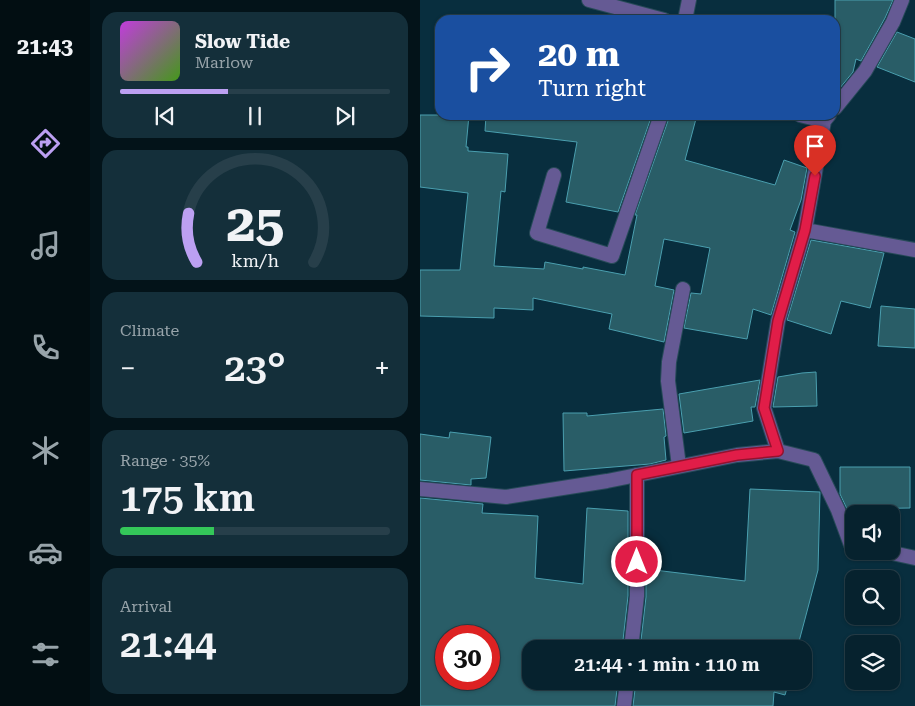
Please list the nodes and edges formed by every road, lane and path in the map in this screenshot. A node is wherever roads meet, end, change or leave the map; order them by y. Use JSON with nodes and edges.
{"nodes":[{"id":1,"x":589,"y":0,"type":"edge"},
{"id":2,"x":689,"y":0,"type":"edge"},
{"id":3,"x":902,"y":0,"type":"edge"},
{"id":4,"x":645,"y":15,"type":"edge"},
{"id":5,"x":686,"y":15,"type":"edge"},
{"id":6,"x":840,"y":102,"type":"edge"},
{"id":7,"x":659,"y":120,"type":"edge"},
{"id":8,"x":827,"y":120,"type":"edge"},
{"id":9,"x":554,"y":174,"type":"dead end"},
{"id":10,"x":805,"y":230,"type":"junction"},
{"id":11,"x":915,"y":250,"type":"edge"},
{"id":12,"x":684,"y":289,"type":"dead end"},
{"id":13,"x":778,"y":451,"type":"junction"},
{"id":14,"x":679,"y":466,"type":"junction"},
{"id":15,"x":637,"y":475,"type":"junction"},
{"id":16,"x":420,"y":489,"type":"edge"},
{"id":17,"x":845,"y":529,"type":"edge"},
{"id":18,"x":900,"y":555,"type":"edge"},
{"id":19,"x":915,"y":558,"type":"edge"},
{"id":20,"x":632,"y":640,"type":"edge"},
{"id":21,"x":626,"y":690,"type":"edge"},
{"id":22,"x":624,"y":706,"type":"edge"}],
"edges":[{"from":1,"to":4,"type":"street"},
{"from":2,"to":5,"type":"street"},
{"from":3,"to":6,"type":"street"},
{"from":7,"to":9,"type":"street"},
{"from":8,"to":10,"type":"street"},
{"from":10,"to":11,"type":"street"},
{"from":10,"to":13,"type":"street"},
{"from":12,"to":14,"type":"street"},
{"from":13,"to":14,"type":"street"},
{"from":13,"to":17,"type":"street"},
{"from":14,"to":15,"type":"street"},
{"from":15,"to":16,"type":"street"},
{"from":15,"to":20,"type":"street"},
{"from":18,"to":19,"type":"street"},
{"from":21,"to":22,"type":"street"}]}
